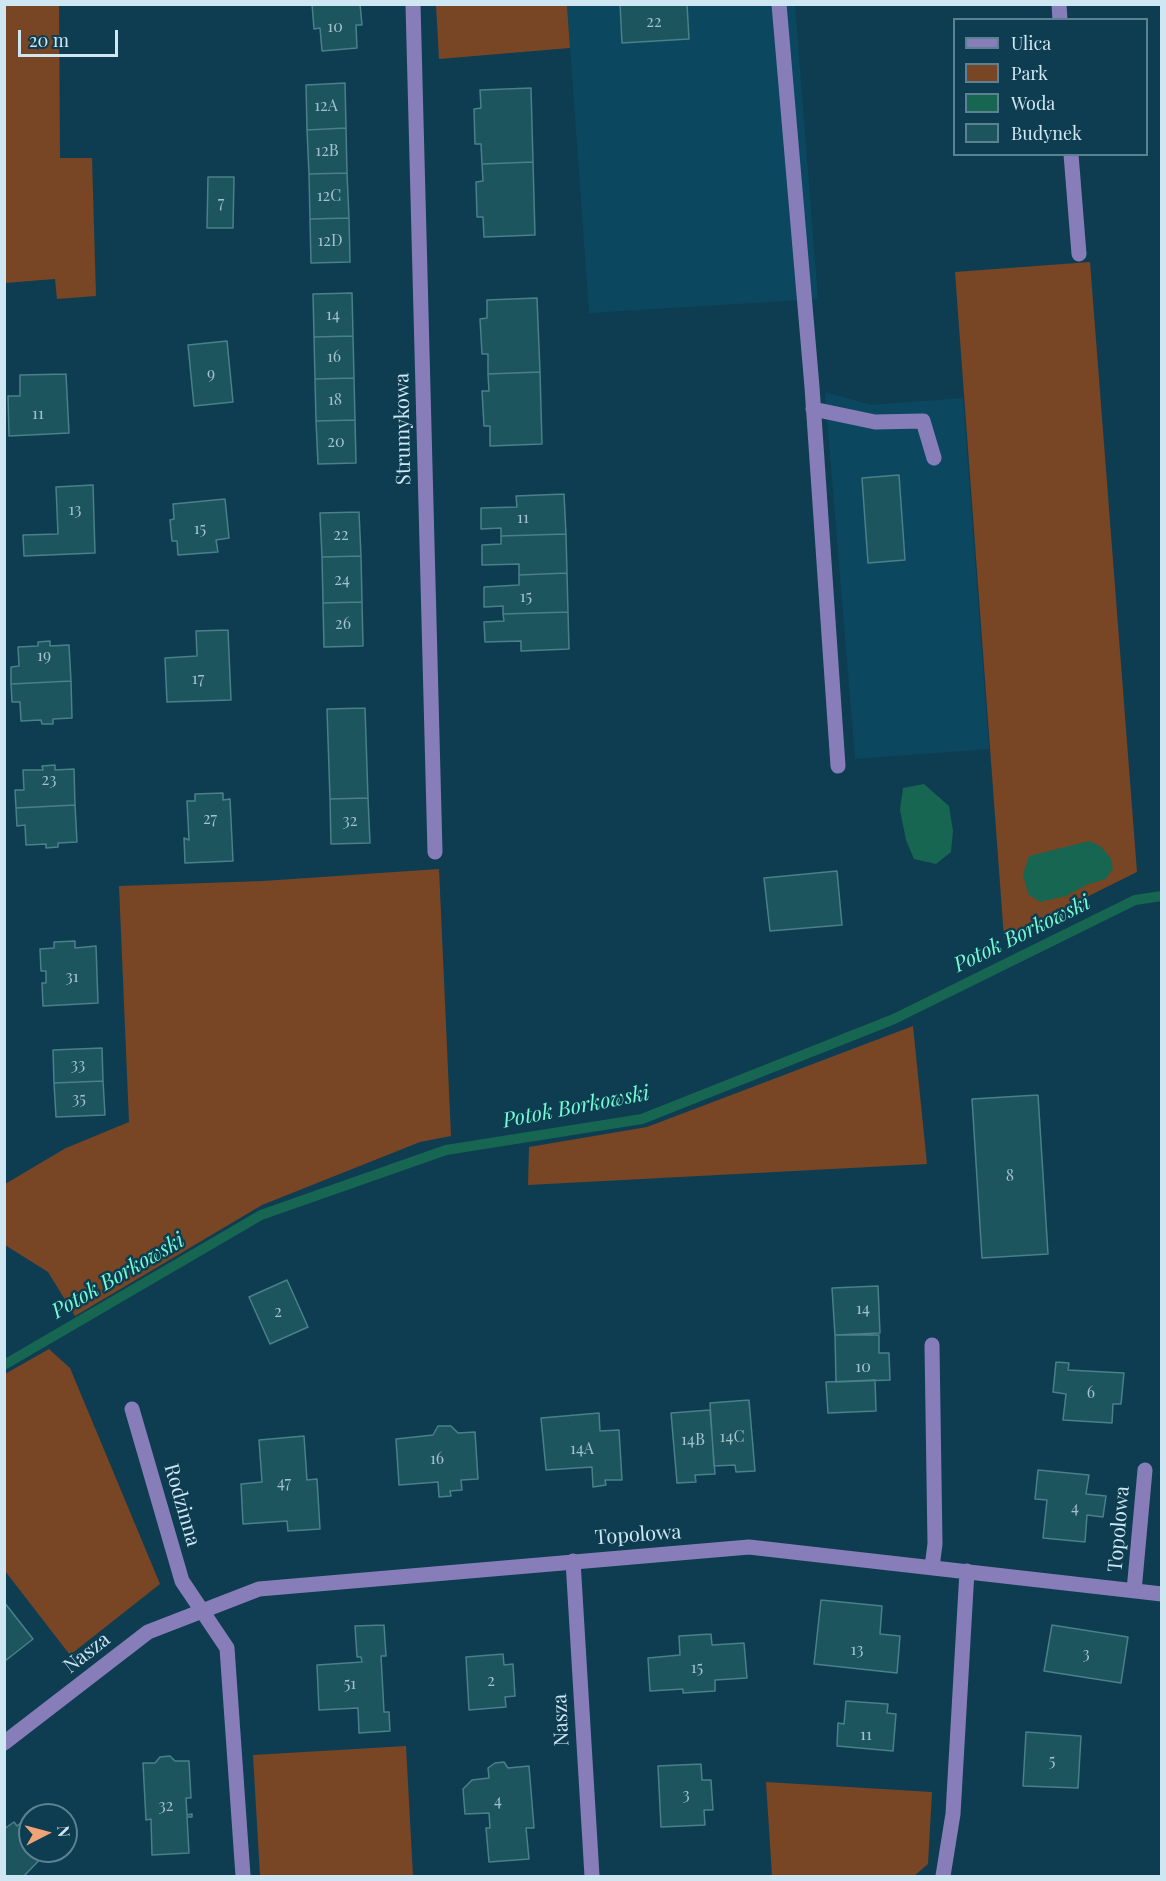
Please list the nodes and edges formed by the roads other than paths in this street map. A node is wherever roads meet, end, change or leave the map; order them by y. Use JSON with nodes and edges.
{"nodes":[{"id":1,"x":413,"y":4,"type":"edge"},
{"id":2,"x":779,"y":4,"type":"edge"},
{"id":3,"x":1071,"y":156,"type":"edge"},
{"id":4,"x":1079,"y":254,"type":"dead end"},
{"id":5,"x":813,"y":409,"type":"junction"},
{"id":6,"x":934,"y":458,"type":"dead end"},
{"id":7,"x":837,"y":766,"type":"dead end"},
{"id":8,"x":435,"y":852,"type":"dead end"},
{"id":9,"x":932,"y":1345,"type":"dead end"},
{"id":10,"x":132,"y":1409,"type":"dead end"},
{"id":11,"x":1145,"y":1470,"type":"dead end"},
{"id":12,"x":573,"y":1561,"type":"junction"},
{"id":13,"x":932,"y":1567,"type":"junction"},
{"id":14,"x":967,"y":1571,"type":"junction"},
{"id":15,"x":346,"y":1581,"type":"joint"},
{"id":16,"x":1134,"y":1592,"type":"junction"},
{"id":17,"x":1161,"y":1594,"type":"edge"},
{"id":18,"x":202,"y":1609,"type":"junction"},
{"id":19,"x":4,"y":1743,"type":"edge"},
{"id":20,"x":243,"y":1876,"type":"edge"},
{"id":21,"x":592,"y":1876,"type":"edge"},
{"id":22,"x":943,"y":1876,"type":"edge"}],
"edges":[{"from":1,"to":8,"type":"street","name":"Strumykowa"},
{"from":2,"to":5,"type":"street"},
{"from":3,"to":4,"type":"street"},
{"from":5,"to":6,"type":"street"},
{"from":5,"to":7,"type":"street"},
{"from":9,"to":13,"type":"street"},
{"from":10,"to":18,"type":"street","name":"Rodzinna"},
{"from":11,"to":16,"type":"street","name":"Topolowa"},
{"from":12,"to":13,"type":"street","name":"Topolowa"},
{"from":12,"to":15,"type":"street","name":"Topolowa"},
{"from":12,"to":21,"type":"street","name":"Nasza"},
{"from":13,"to":14,"type":"street","name":"Topolowa"},
{"from":14,"to":16,"type":"street","name":"Topolowa"},
{"from":14,"to":22,"type":"street"},
{"from":15,"to":18,"type":"street","name":"Nasza"},
{"from":16,"to":17,"type":"street","name":"Topolowa"},
{"from":18,"to":19,"type":"street","name":"Nasza"},
{"from":18,"to":20,"type":"street"}]}
